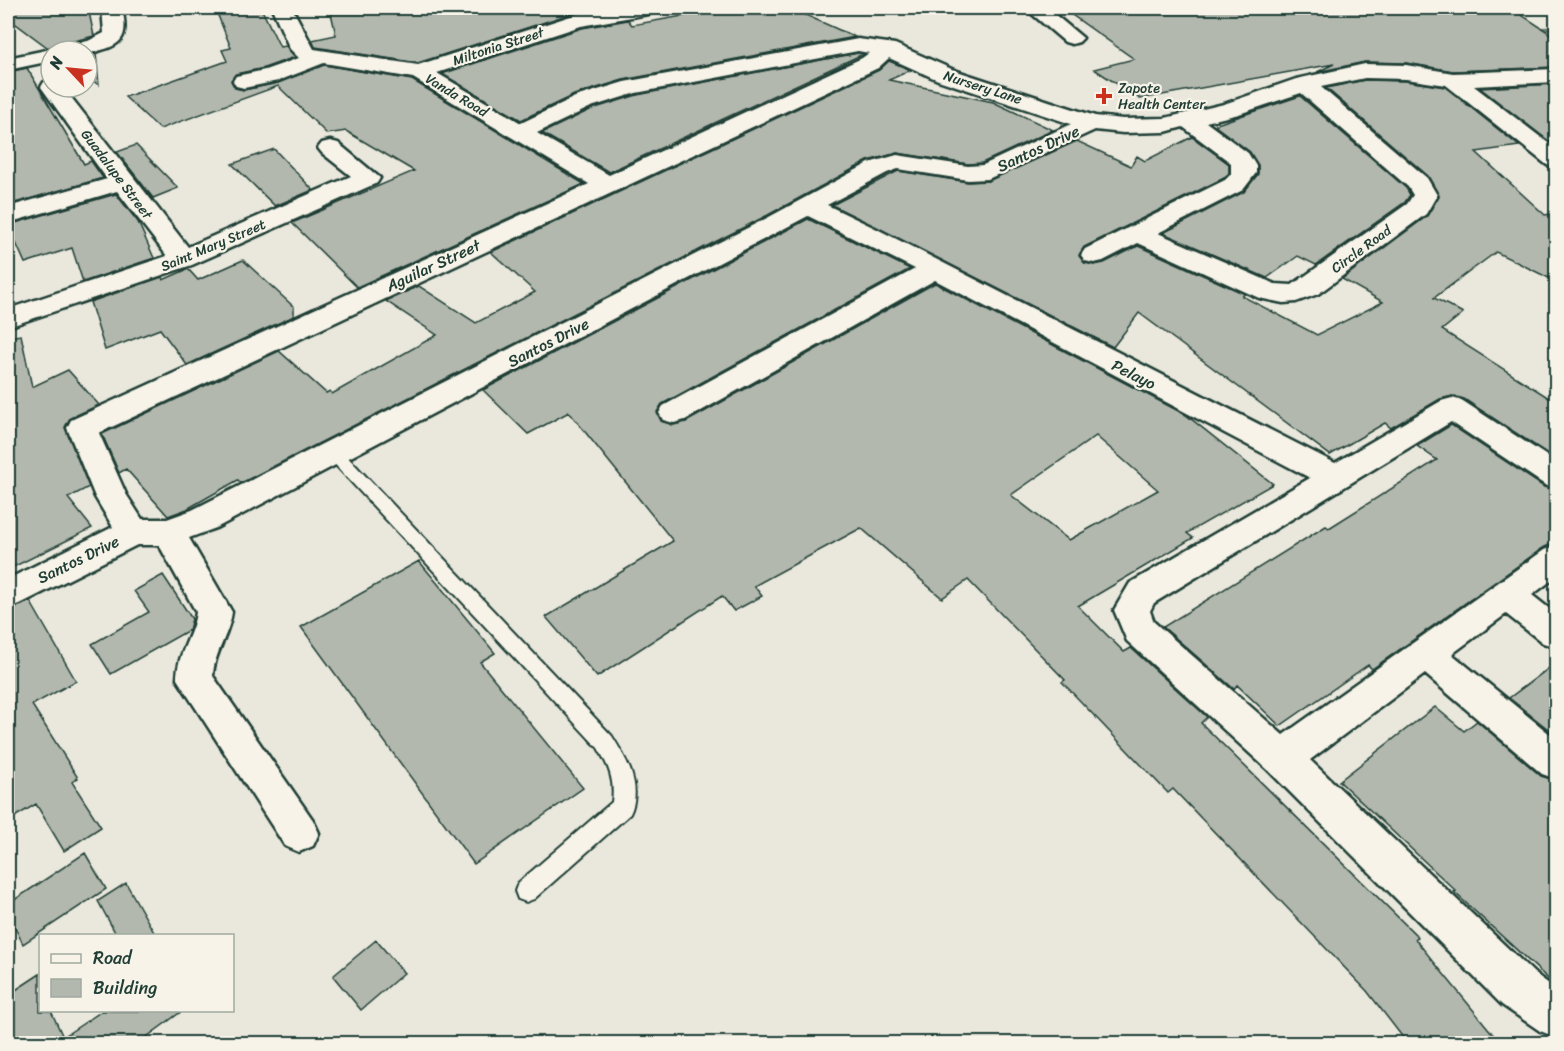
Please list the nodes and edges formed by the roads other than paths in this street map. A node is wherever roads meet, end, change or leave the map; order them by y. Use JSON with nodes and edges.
{"nodes":[{"id":1,"x":112,"y":8,"type":"edge"},
{"id":2,"x":287,"y":8,"type":"edge"},
{"id":3,"x":648,"y":8,"type":"edge"},
{"id":4,"x":1035,"y":8,"type":"edge"},
{"id":5,"x":1072,"y":38,"type":"dead end"},
{"id":6,"x":99,"y":42,"type":"edge"},
{"id":7,"x":887,"y":49,"type":"junction"},
{"id":8,"x":39,"y":57,"type":"edge"},
{"id":9,"x":318,"y":58,"type":"junction"},
{"id":10,"x":8,"y":64,"type":"edge"},
{"id":11,"x":419,"y":72,"type":"junction"},
{"id":12,"x":1557,"y":75,"type":"edge"},
{"id":13,"x":1453,"y":80,"type":"junction"},
{"id":14,"x":244,"y":81,"type":"dead end"},
{"id":15,"x":1304,"y":84,"type":"junction"},
{"id":16,"x":61,"y":99,"type":"edge"},
{"id":17,"x":1188,"y":120,"type":"junction"},
{"id":18,"x":1092,"y":123,"type":"junction"},
{"id":19,"x":520,"y":132,"type":"junction"},
{"id":20,"x":330,"y":148,"type":"dead end"},
{"id":21,"x":1557,"y":160,"type":"edge"},
{"id":22,"x":122,"y":182,"type":"junction"},
{"id":23,"x":607,"y":184,"type":"junction"},
{"id":24,"x":808,"y":206,"type":"junction"},
{"id":25,"x":8,"y":215,"type":"edge"},
{"id":26,"x":1137,"y":233,"type":"junction"},
{"id":27,"x":1094,"y":255,"type":"dead end"},
{"id":28,"x":183,"y":259,"type":"junction"},
{"id":29,"x":933,"y":270,"type":"junction"},
{"id":30,"x":8,"y":318,"type":"edge"},
{"id":31,"x":674,"y":413,"type":"dead end"},
{"id":32,"x":334,"y":453,"type":"junction"},
{"id":33,"x":1335,"y":477,"type":"junction"},
{"id":34,"x":1557,"y":477,"type":"edge"},
{"id":35,"x":133,"y":532,"type":"junction"},
{"id":36,"x":169,"y":532,"type":"junction"},
{"id":37,"x":1557,"y":559,"type":"edge"},
{"id":38,"x":8,"y":594,"type":"edge"},
{"id":39,"x":1508,"y":596,"type":"junction"},
{"id":40,"x":1557,"y":633,"type":"edge"},
{"id":41,"x":1427,"y":654,"type":"junction"},
{"id":42,"x":1282,"y":759,"type":"junction"},
{"id":43,"x":1557,"y":762,"type":"edge"},
{"id":44,"x":299,"y":833,"type":"dead end"},
{"id":45,"x":526,"y":891,"type":"dead end"},
{"id":46,"x":1557,"y":1015,"type":"edge"}],
"edges":[{"from":1,"to":6,"type":"street"},
{"from":2,"to":9,"type":"street"},
{"from":3,"to":11,"type":"street","name":"Miltonia Street"},
{"from":4,"to":5,"type":"street"},
{"from":7,"to":18,"type":"street","name":"Nursery Lane"},
{"from":7,"to":19,"type":"street","name":"Nursery Lane"},
{"from":7,"to":23,"type":"street","name":"Aguilar Street"},
{"from":8,"to":10,"type":"street"},
{"from":9,"to":11,"type":"street","name":"Vanda Road"},
{"from":9,"to":14,"type":"street"},
{"from":11,"to":19,"type":"street","name":"Vanda Road"},
{"from":12,"to":13,"type":"street","name":"Nursery Lane"},
{"from":13,"to":15,"type":"street","name":"Nursery Lane"},
{"from":13,"to":21,"type":"street"},
{"from":15,"to":17,"type":"street","name":"Nursery Lane"},
{"from":15,"to":26,"type":"street","name":"Circle Road"},
{"from":16,"to":22,"type":"street","name":"Guadalupe Street"},
{"from":17,"to":18,"type":"street","name":"Nursery Lane"},
{"from":17,"to":26,"type":"street"},
{"from":18,"to":24,"type":"street","name":"Santos Drive"},
{"from":19,"to":23,"type":"street","name":"Vanda Road"},
{"from":20,"to":28,"type":"street","name":"Saint Mary Street"},
{"from":22,"to":25,"type":"street"},
{"from":22,"to":28,"type":"street","name":"Guadalupe Street"},
{"from":23,"to":35,"type":"street","name":"Aguilar Street"},
{"from":24,"to":29,"type":"street","name":"Pelayo"},
{"from":24,"to":32,"type":"street","name":"Santos Drive"},
{"from":26,"to":27,"type":"street"},
{"from":28,"to":30,"type":"street","name":"Saint Mary Street"},
{"from":29,"to":31,"type":"street"},
{"from":29,"to":33,"type":"street","name":"Pelayo"},
{"from":32,"to":36,"type":"street","name":"Santos Drive"},
{"from":32,"to":45,"type":"lane"},
{"from":33,"to":34,"type":"street"},
{"from":33,"to":42,"type":"street"},
{"from":35,"to":36,"type":"street","name":"Santos Drive"},
{"from":35,"to":38,"type":"street","name":"Santos Drive"},
{"from":36,"to":44,"type":"street"},
{"from":37,"to":39,"type":"street"},
{"from":39,"to":40,"type":"street"},
{"from":39,"to":41,"type":"street"},
{"from":41,"to":42,"type":"street"},
{"from":41,"to":43,"type":"street"},
{"from":42,"to":46,"type":"street"}]}
